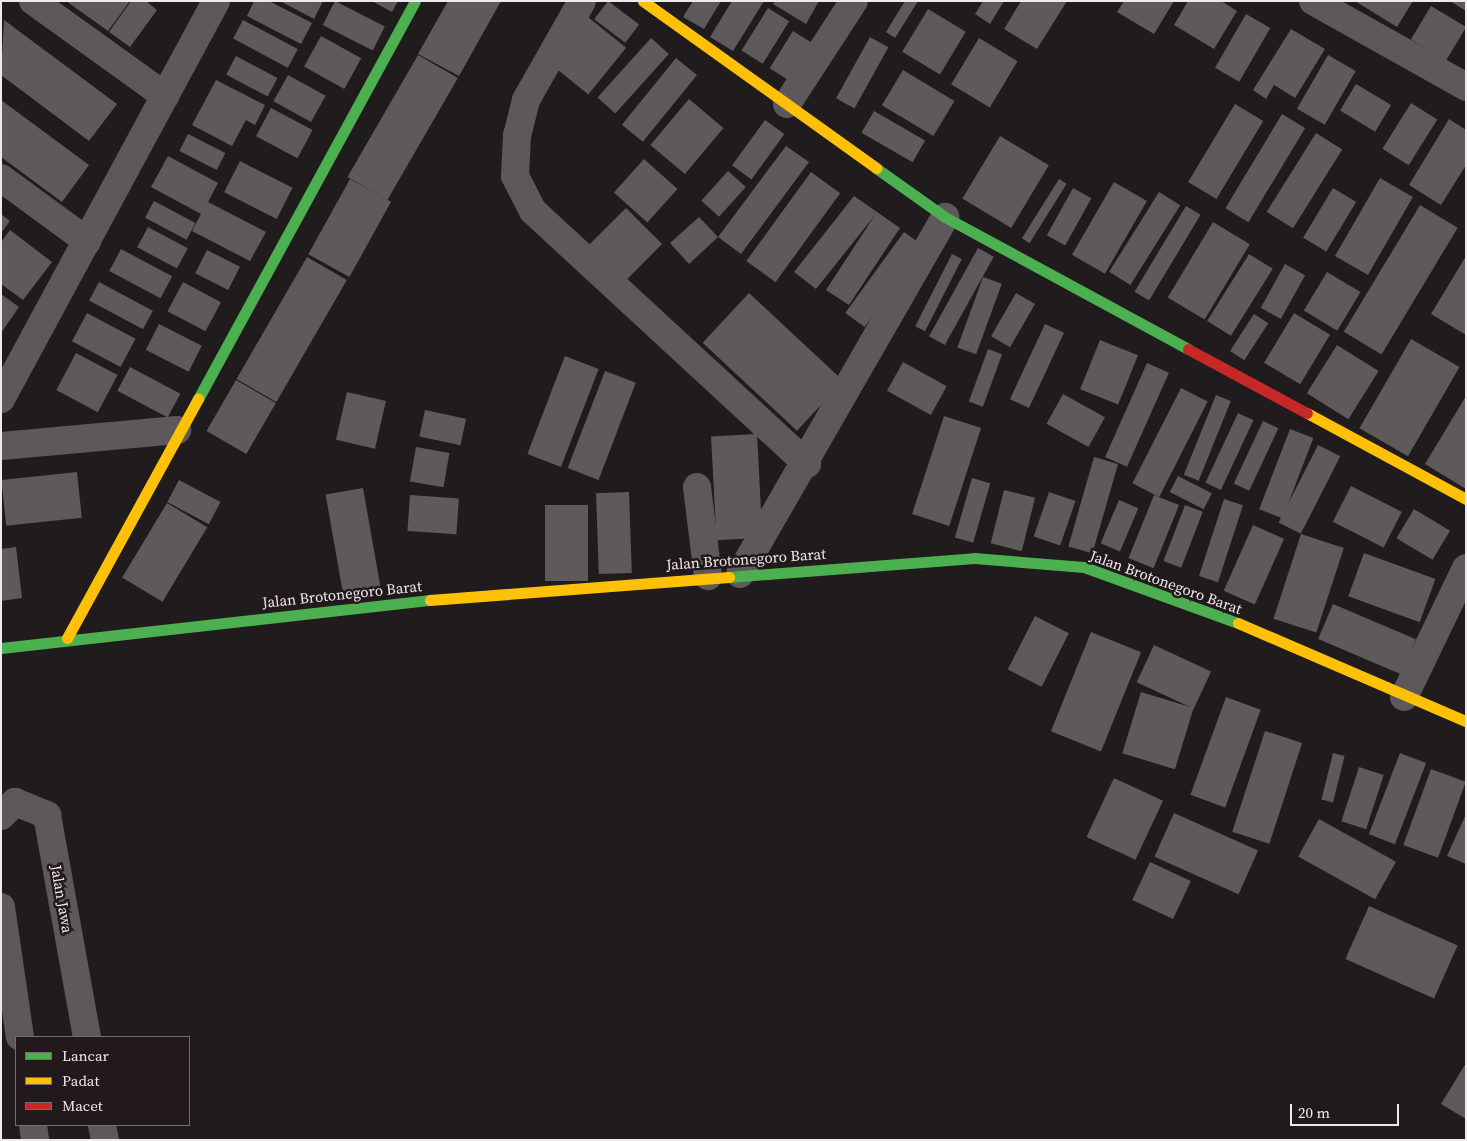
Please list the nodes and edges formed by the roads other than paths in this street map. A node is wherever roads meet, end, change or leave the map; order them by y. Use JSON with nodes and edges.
{"nodes":[{"id":1,"x":33,"y":1,"type":"edge"},
{"id":2,"x":216,"y":1,"type":"edge"},
{"id":3,"x":415,"y":1,"type":"edge"},
{"id":4,"x":582,"y":1,"type":"edge"},
{"id":5,"x":643,"y":1,"type":"edge"},
{"id":6,"x":854,"y":1,"type":"edge"},
{"id":7,"x":1313,"y":1,"type":"edge"},
{"id":8,"x":1464,"y":80,"type":"edge"},
{"id":9,"x":165,"y":96,"type":"junction"},
{"id":10,"x":787,"y":104,"type":"junction"},
{"id":11,"x":1,"y":178,"type":"edge"},
{"id":12,"x":945,"y":217,"type":"junction"},
{"id":13,"x":87,"y":241,"type":"junction"},
{"id":14,"x":4,"y":385,"type":"edge"},
{"id":15,"x":178,"y":430,"type":"junction"},
{"id":16,"x":1,"y":446,"type":"edge"},
{"id":17,"x":807,"y":464,"type":"junction"},
{"id":18,"x":697,"y":488,"type":"dead end"},
{"id":19,"x":1466,"y":499,"type":"edge"},
{"id":20,"x":1466,"y":568,"type":"edge"},
{"id":21,"x":740,"y":574,"type":"junction"},
{"id":22,"x":708,"y":576,"type":"junction"},
{"id":23,"x":67,"y":638,"type":"junction"},
{"id":24,"x":1,"y":648,"type":"edge"},
{"id":25,"x":1404,"y":696,"type":"junction"},
{"id":26,"x":1466,"y":721,"type":"edge"},
{"id":27,"x":1,"y":816,"type":"edge"},
{"id":28,"x":1,"y":907,"type":"edge"},
{"id":29,"x":20,"y":1036,"type":"edge"},
{"id":30,"x":87,"y":1036,"type":"edge"},
{"id":31,"x":33,"y":1126,"type":"edge"},
{"id":32,"x":102,"y":1126,"type":"edge"},
{"id":33,"x":36,"y":1140,"type":"edge"},
{"id":34,"x":105,"y":1140,"type":"edge"}],
"edges":[{"from":1,"to":9,"type":"street"},
{"from":2,"to":9,"type":"street"},
{"from":3,"to":15,"type":"street"},
{"from":4,"to":17,"type":"street"},
{"from":5,"to":10,"type":"street"},
{"from":6,"to":10,"type":"street"},
{"from":7,"to":8,"type":"street"},
{"from":9,"to":13,"type":"street"},
{"from":10,"to":12,"type":"street"},
{"from":11,"to":13,"type":"street"},
{"from":12,"to":17,"type":"street"},
{"from":12,"to":19,"type":"street"},
{"from":13,"to":14,"type":"street"},
{"from":15,"to":16,"type":"street"},
{"from":15,"to":23,"type":"street"},
{"from":17,"to":21,"type":"street"},
{"from":18,"to":22,"type":"street"},
{"from":20,"to":25,"type":"street"},
{"from":21,"to":22,"type":"street","name":"Jalan Brotonegoro Barat"},
{"from":21,"to":25,"type":"street","name":"Jalan Brotonegoro Barat"},
{"from":22,"to":23,"type":"street","name":"Jalan Brotonegoro Barat"},
{"from":23,"to":24,"type":"street","name":"Jalan Brotonegoro Barat"},
{"from":25,"to":26,"type":"street","name":"Jalan Brotonegoro Barat"},
{"from":27,"to":30,"type":"street","name":"Jalan Jawa"},
{"from":28,"to":29,"type":"street"},
{"from":31,"to":33,"type":"street"},
{"from":32,"to":34,"type":"street"}]}
